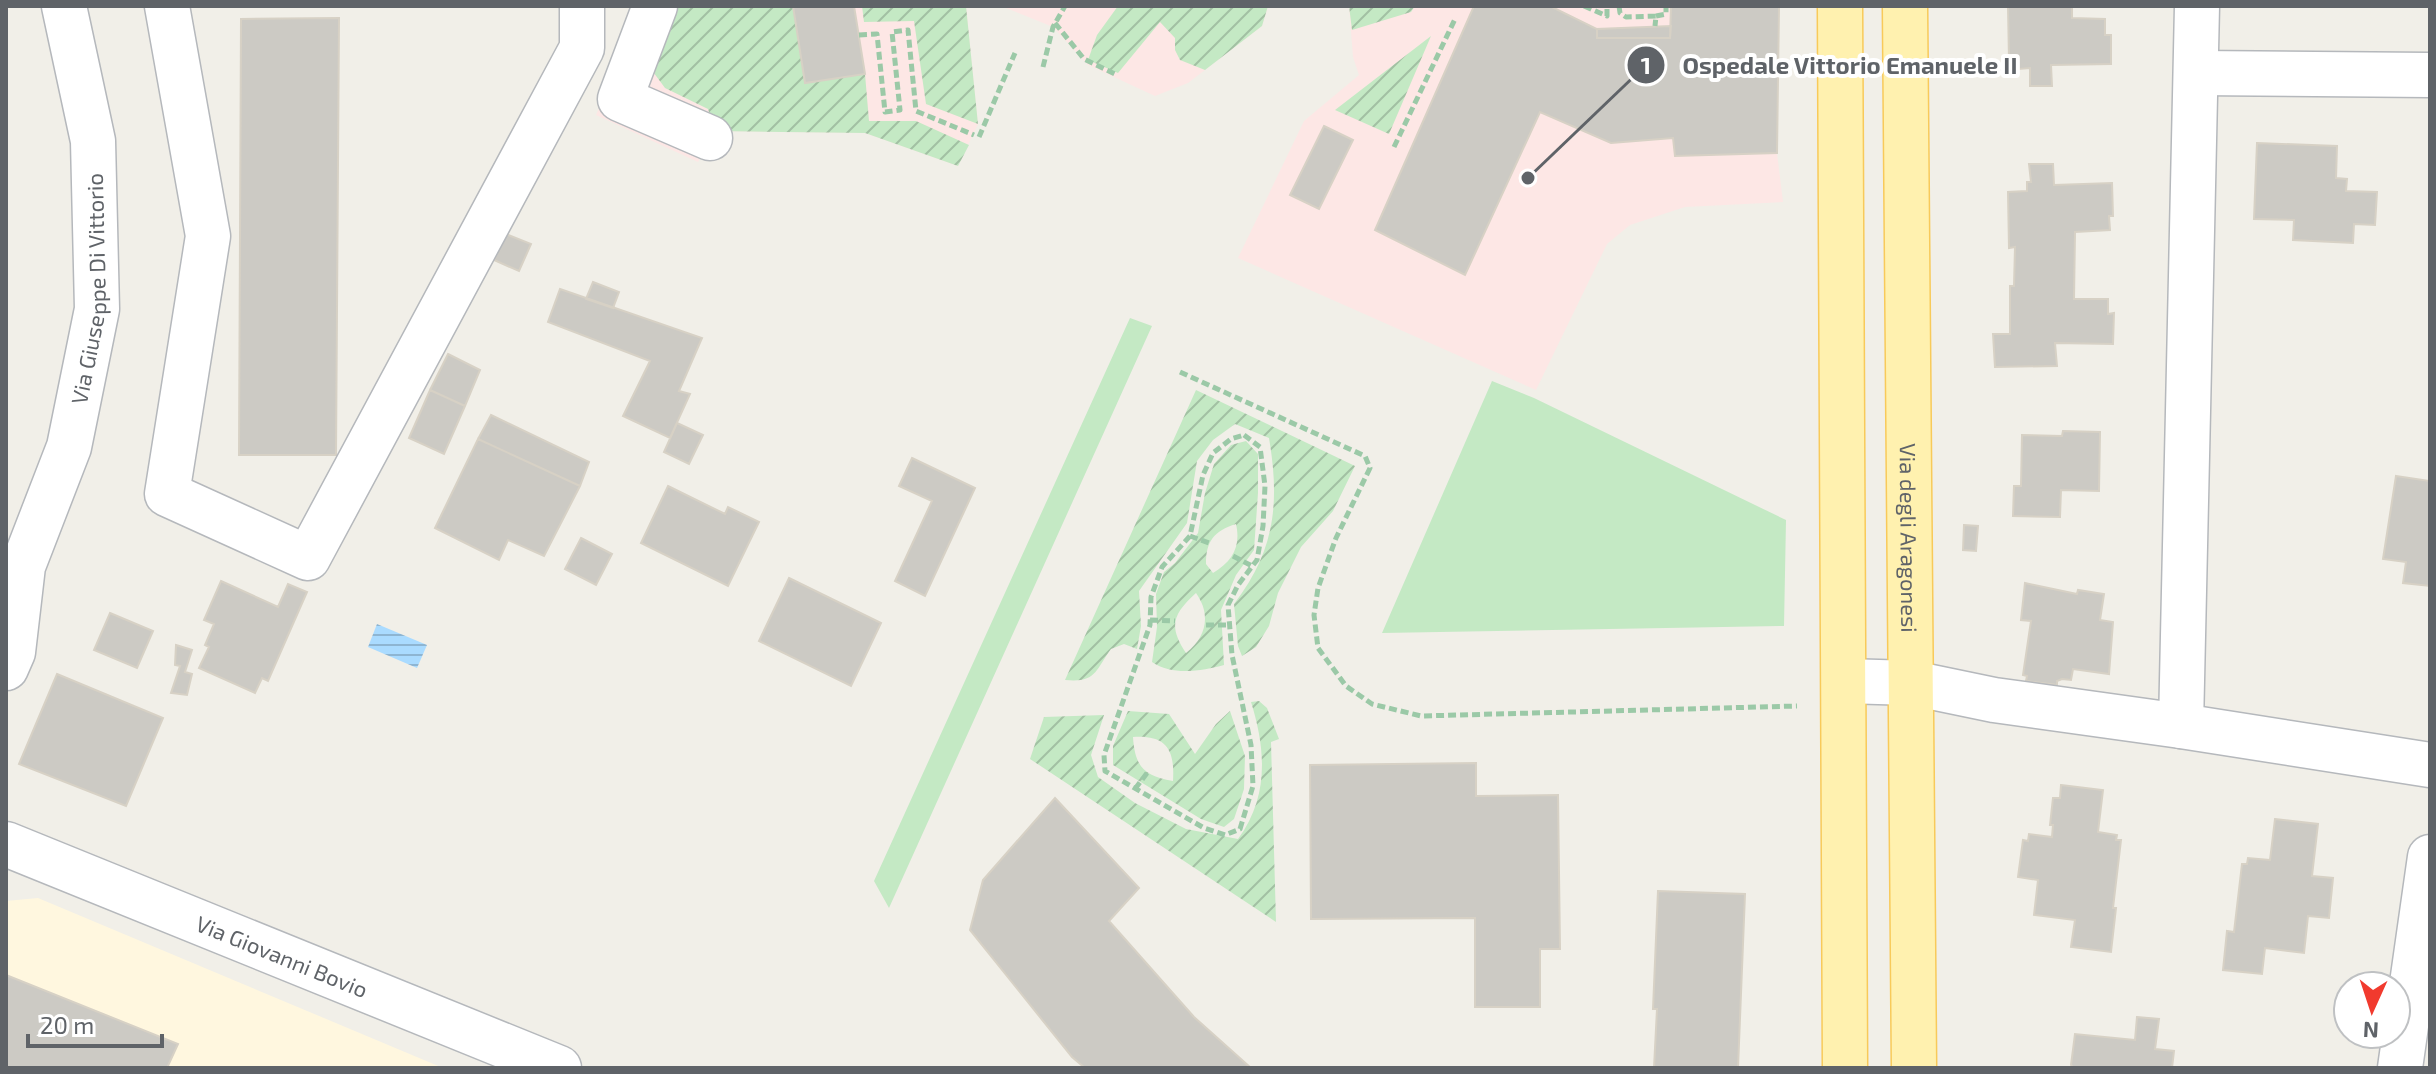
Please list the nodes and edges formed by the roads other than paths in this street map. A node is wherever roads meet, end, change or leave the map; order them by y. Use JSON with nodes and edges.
{"nodes":[{"id":1,"x":64,"y":6,"type":"edge"},
{"id":2,"x":167,"y":6,"type":"edge"},
{"id":3,"x":582,"y":6,"type":"edge"},
{"id":4,"x":655,"y":6,"type":"edge"},
{"id":5,"x":1840,"y":6,"type":"edge"},
{"id":6,"x":1905,"y":6,"type":"edge"},
{"id":7,"x":2197,"y":6,"type":"edge"},
{"id":8,"x":2197,"y":73,"type":"junction"},
{"id":9,"x":2430,"y":75,"type":"edge"},
{"id":10,"x":710,"y":138,"type":"dead end"},
{"id":11,"x":14,"y":570,"type":"edge"},
{"id":12,"x":6,"y":668,"type":"edge"},
{"id":13,"x":1845,"y":681,"type":"junction"},
{"id":14,"x":1912,"y":683,"type":"junction"},
{"id":15,"x":2181,"y":726,"type":"junction"},
{"id":16,"x":2430,"y":765,"type":"edge"},
{"id":17,"x":6,"y":844,"type":"edge"},
{"id":18,"x":2430,"y":857,"type":"edge"},
{"id":19,"x":559,"y":1068,"type":"edge"},
{"id":20,"x":1845,"y":1068,"type":"edge"},
{"id":21,"x":1914,"y":1068,"type":"edge"},
{"id":22,"x":2400,"y":1068,"type":"edge"}],
"edges":[{"from":1,"to":11,"type":"street","name":"Via Giuseppe Di Vittorio"},
{"from":2,"to":3,"type":"street"},
{"from":4,"to":10,"type":"street"},
{"from":5,"to":13,"type":"main road"},
{"from":6,"to":14,"type":"main road","name":"Via degli Aragonesi"},
{"from":7,"to":8,"type":"street"},
{"from":8,"to":9,"type":"street"},
{"from":8,"to":15,"type":"street"},
{"from":11,"to":12,"type":"street","name":"Via Giuseppe Di Vittorio"},
{"from":13,"to":14,"type":"street"},
{"from":13,"to":20,"type":"main road"},
{"from":14,"to":15,"type":"street"},
{"from":14,"to":21,"type":"main road","name":"Via degli Aragonesi"},
{"from":15,"to":16,"type":"street"},
{"from":17,"to":19,"type":"street","name":"Via Giovanni Bovio"},
{"from":18,"to":22,"type":"street"}]}
